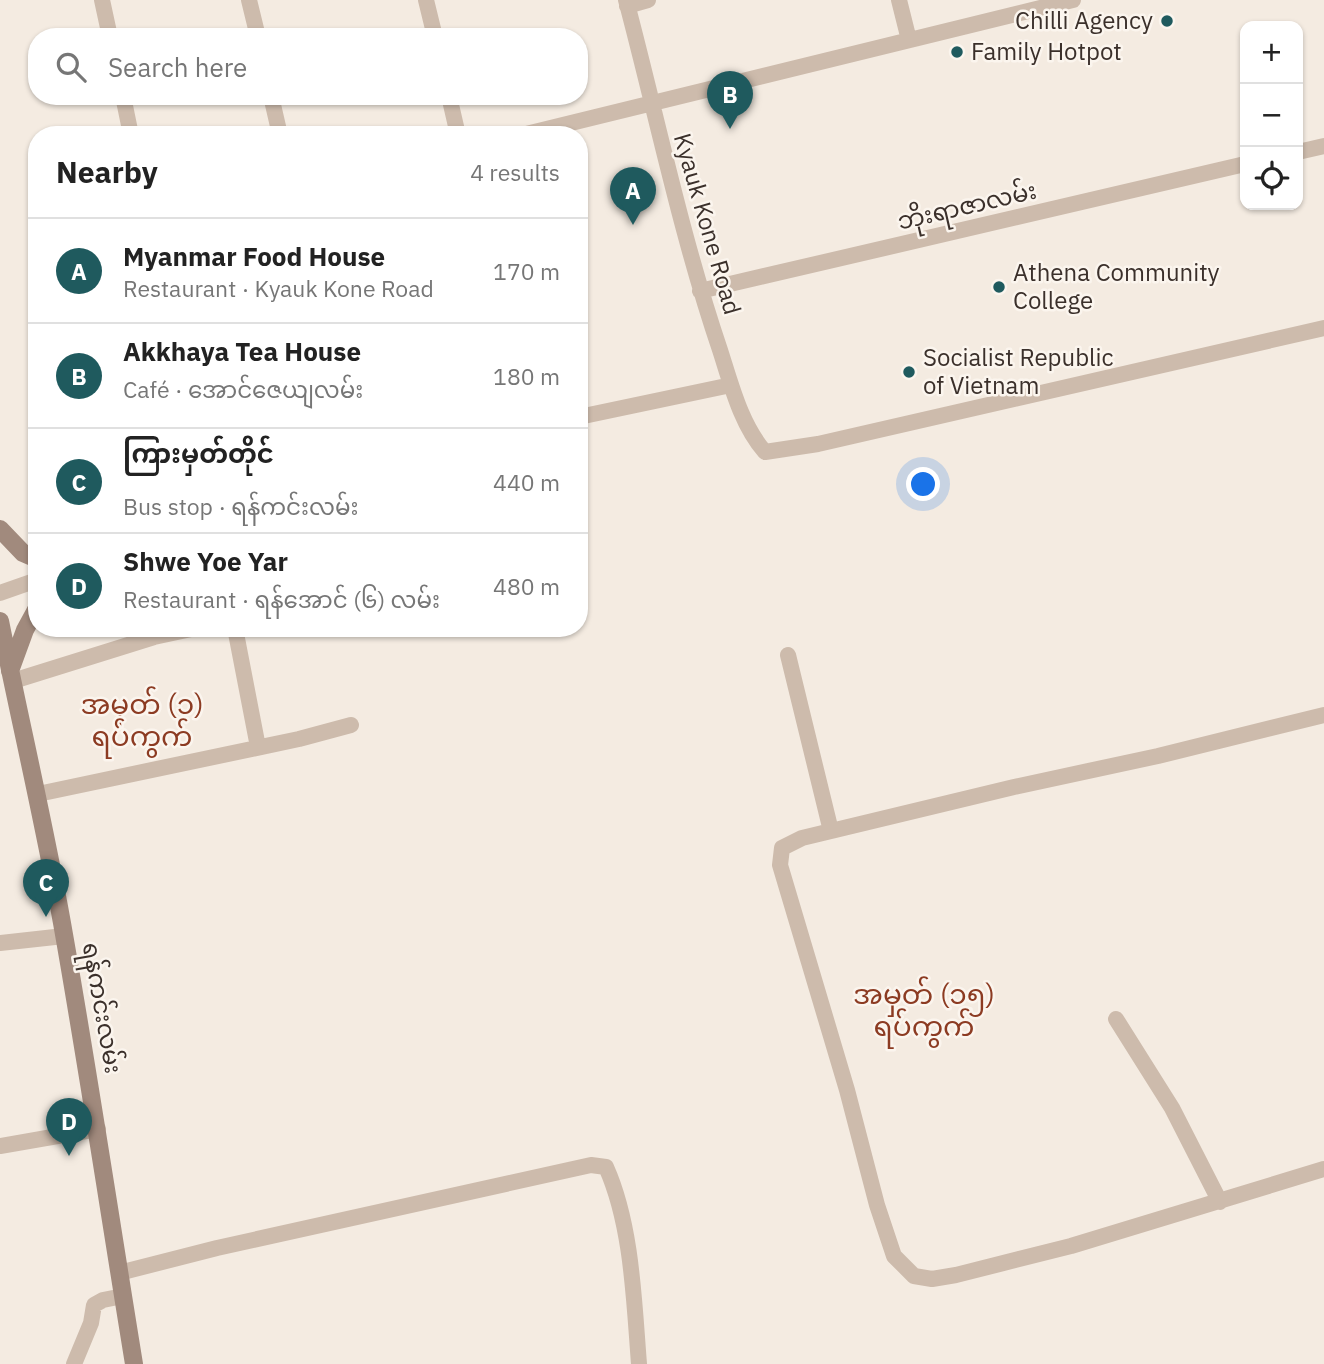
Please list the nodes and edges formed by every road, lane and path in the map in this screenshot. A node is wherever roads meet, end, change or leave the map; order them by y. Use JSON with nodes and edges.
{"nodes":[{"id":1,"x":102,"y":0,"type":"edge"},
{"id":2,"x":249,"y":0,"type":"edge"},
{"id":3,"x":426,"y":0,"type":"edge"},
{"id":4,"x":648,"y":0,"type":"edge"},
{"id":5,"x":899,"y":0,"type":"edge"},
{"id":6,"x":1073,"y":0,"type":"edge"},
{"id":7,"x":627,"y":3,"type":"edge"},
{"id":8,"x":1043,"y":3,"type":"edge"},
{"id":9,"x":108,"y":28,"type":"edge"},
{"id":10,"x":256,"y":28,"type":"edge"},
{"id":11,"x":433,"y":28,"type":"edge"},
{"id":12,"x":909,"y":40,"type":"junction"},
{"id":13,"x":651,"y":104,"type":"junction"},
{"id":14,"x":125,"y":105,"type":"edge"},
{"id":15,"x":273,"y":105,"type":"edge"},
{"id":16,"x":451,"y":105,"type":"edge"},
{"id":17,"x":129,"y":126,"type":"edge"},
{"id":18,"x":278,"y":126,"type":"edge"},
{"id":19,"x":456,"y":126,"type":"edge"},
{"id":20,"x":559,"y":126,"type":"edge"},
{"id":21,"x":1324,"y":146,"type":"edge"},
{"id":22,"x":1303,"y":151,"type":"edge"},
{"id":23,"x":1240,"y":165,"type":"edge"},
{"id":24,"x":700,"y":291,"type":"junction"},
{"id":25,"x":1324,"y":328,"type":"edge"},
{"id":26,"x":732,"y":385,"type":"junction"},
{"id":27,"x":588,"y":415,"type":"edge"},
{"id":28,"x":0,"y":529,"type":"edge"},
{"id":29,"x":28,"y":555,"type":"edge"},
{"id":30,"x":28,"y":583,"type":"edge"},
{"id":31,"x":0,"y":593,"type":"edge"},
{"id":32,"x":0,"y":621,"type":"edge"},
{"id":33,"x":28,"y":624,"type":"edge"},
{"id":34,"x":154,"y":637,"type":"edge"},
{"id":35,"x":237,"y":637,"type":"edge"},
{"id":36,"x":788,"y":655,"type":"dead end"},
{"id":37,"x":8,"y":669,"type":"edge"},
{"id":38,"x":1324,"y":715,"type":"edge"},
{"id":39,"x":351,"y":725,"type":"dead end"},
{"id":40,"x":258,"y":747,"type":"junction"},
{"id":41,"x":38,"y":794,"type":"junction"},
{"id":42,"x":831,"y":831,"type":"junction"},
{"id":43,"x":64,"y":936,"type":"junction"},
{"id":44,"x":0,"y":943,"type":"edge"},
{"id":45,"x":1116,"y":1019,"type":"dead end"},
{"id":46,"x":98,"y":1129,"type":"junction"},
{"id":47,"x":0,"y":1146,"type":"edge"},
{"id":48,"x":1324,"y":1169,"type":"edge"},
{"id":49,"x":1220,"y":1202,"type":"junction"},
{"id":50,"x":119,"y":1273,"type":"junction"},
{"id":51,"x":123,"y":1296,"type":"junction"},
{"id":52,"x":74,"y":1364,"type":"edge"},
{"id":53,"x":134,"y":1364,"type":"edge"},
{"id":54,"x":639,"y":1364,"type":"edge"}],
"edges":[{"from":1,"to":9,"type":"street"},
{"from":2,"to":10,"type":"street"},
{"from":3,"to":11,"type":"street"},
{"from":4,"to":7,"type":"street"},
{"from":5,"to":12,"type":"street"},
{"from":6,"to":8,"type":"street"},
{"from":7,"to":13,"type":"street","name":"Kyauk Kone Road"},
{"from":8,"to":12,"type":"street"},
{"from":12,"to":13,"type":"street"},
{"from":13,"to":20,"type":"street"},
{"from":13,"to":24,"type":"street","name":"Kyauk Kone Road"},
{"from":14,"to":17,"type":"street"},
{"from":15,"to":18,"type":"street"},
{"from":16,"to":19,"type":"street"},
{"from":21,"to":22,"type":"street"},
{"from":23,"to":24,"type":"street","name":"ဘိုးရာဇာလမ်း"},
{"from":24,"to":26,"type":"street","name":"Kyauk Kone Road"},
{"from":25,"to":26,"type":"street","name":"Kyauk Kone Road"},
{"from":26,"to":27,"type":"street"},
{"from":28,"to":29,"type":"main road"},
{"from":30,"to":31,"type":"street"},
{"from":32,"to":37,"type":"main road","name":"ရန်ကင်းလမ်း"},
{"from":33,"to":37,"type":"main road"},
{"from":34,"to":37,"type":"street"},
{"from":35,"to":40,"type":"street"},
{"from":36,"to":42,"type":"street"},
{"from":37,"to":41,"type":"main road","name":"ရန်ကင်းလမ်း"},
{"from":38,"to":42,"type":"street"},
{"from":39,"to":40,"type":"street"},
{"from":40,"to":41,"type":"street"},
{"from":41,"to":43,"type":"main road","name":"ရန်ကင်းလမ်း"},
{"from":42,"to":49,"type":"street"},
{"from":43,"to":44,"type":"street"},
{"from":43,"to":46,"type":"main road","name":"ရန်ကင်းလမ်း"},
{"from":45,"to":49,"type":"street"},
{"from":46,"to":47,"type":"street"},
{"from":46,"to":50,"type":"main road","name":"ရန်ကင်းလမ်း"},
{"from":48,"to":49,"type":"street"},
{"from":50,"to":51,"type":"main road","name":"ရန်ကင်းလမ်း"},
{"from":50,"to":54,"type":"street"},
{"from":51,"to":52,"type":"street"},
{"from":51,"to":53,"type":"main road","name":"ရန်ကင်းလမ်း"}]}
